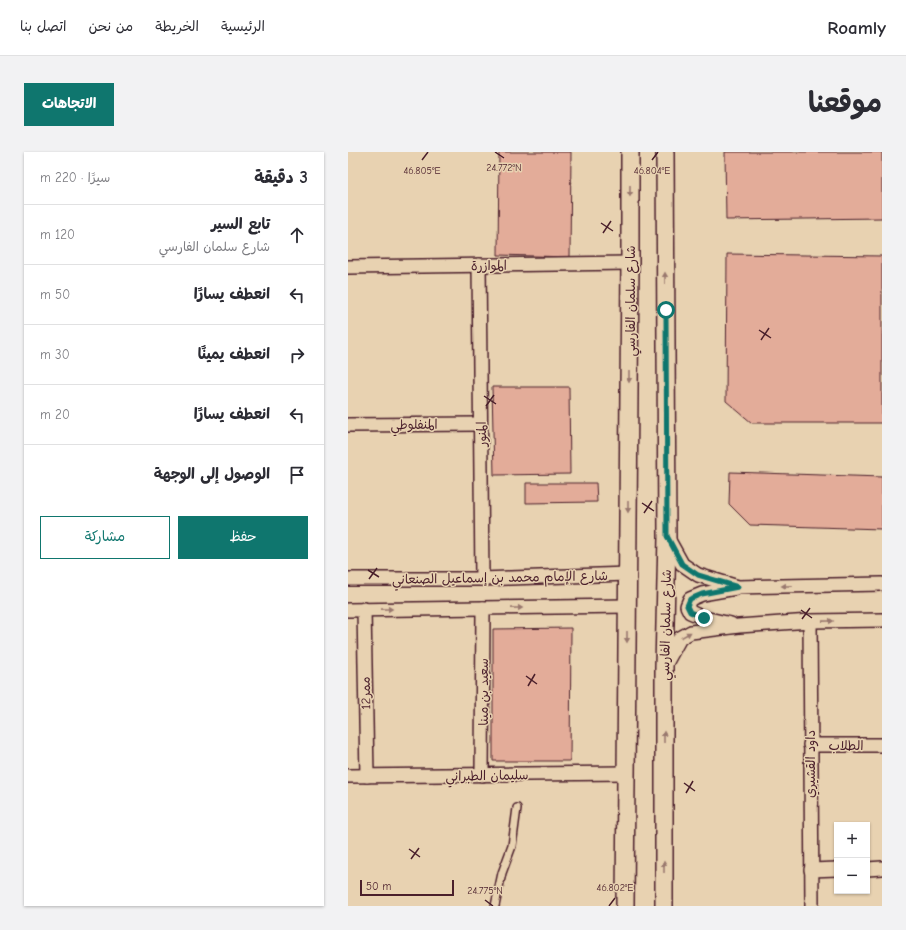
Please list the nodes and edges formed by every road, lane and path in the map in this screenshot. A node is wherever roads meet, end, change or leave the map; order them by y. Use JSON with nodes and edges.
{"nodes":[{"id":1,"x":630,"y":152,"type":"edge"},
{"id":2,"x":665,"y":152,"type":"edge"},
{"id":3,"x":630,"y":263,"type":"junction"},
{"id":4,"x":479,"y":265,"type":"junction"},
{"id":5,"x":348,"y":267,"type":"edge"},
{"id":6,"x":480,"y":424,"type":"junction"},
{"id":7,"x":348,"y":425,"type":"edge"},
{"id":8,"x":667,"y":536,"type":"junction"},
{"id":9,"x":628,"y":574,"type":"junction"},
{"id":10,"x":348,"y":579,"type":"edge"},
{"id":11,"x":482,"y":579,"type":"junction"},
{"id":12,"x":882,"y":584,"type":"edge"},
{"id":13,"x":738,"y":587,"type":"junction"},
{"id":14,"x":627,"y":606,"type":"junction"},
{"id":15,"x":483,"y":608,"type":"junction"},
{"id":16,"x":364,"y":609,"type":"junction"},
{"id":17,"x":348,"y":610,"type":"edge"},
{"id":18,"x":882,"y":620,"type":"edge"},
{"id":19,"x":810,"y":621,"type":"junction"},
{"id":20,"x":739,"y":626,"type":"junction"},
{"id":21,"x":664,"y":667,"type":"junction"},
{"id":22,"x":810,"y":745,"type":"junction"},
{"id":23,"x":882,"y":745,"type":"edge"},
{"id":24,"x":626,"y":773,"type":"junction"},
{"id":25,"x":482,"y":775,"type":"junction"},
{"id":26,"x":348,"y":776,"type":"edge"},
{"id":27,"x":367,"y":776,"type":"junction"},
{"id":28,"x":517,"y":808,"type":"dead end"},
{"id":29,"x":870,"y":868,"type":"edge"},
{"id":30,"x":882,"y":868,"type":"edge"},
{"id":31,"x":834,"y":869,"type":"edge"},
{"id":32,"x":811,"y":870,"type":"junction"},
{"id":33,"x":495,"y":906,"type":"edge"},
{"id":34,"x":625,"y":906,"type":"edge"},
{"id":35,"x":664,"y":906,"type":"edge"},
{"id":36,"x":812,"y":906,"type":"edge"}],
"edges":[{"from":1,"to":3,"type":"street","name":"شارع سلمان الفارسي","one_way":true},
{"from":8,"to":2,"type":"street","name":"شارع سلمان الفارسي","one_way":true},
{"from":3,"to":4,"type":"street","name":"الموازرة"},
{"from":3,"to":9,"type":"street","name":"شارع سلمان الفارسي","one_way":true},
{"from":4,"to":5,"type":"street","name":"الموازرة"},
{"from":4,"to":6,"type":"street","name":"المنور"},
{"from":6,"to":7,"type":"street","name":"المنفلوطي"},
{"from":6,"to":11,"type":"street","name":"المنور"},
{"from":8,"to":13,"type":"street"},
{"from":8,"to":21,"type":"street","name":"شارع سلمان الفارسي"},
{"from":9,"to":11,"type":"street","name":"شارع الإمام محمد بن إسماعيل الصنعاني"},
{"from":9,"to":14,"type":"street","name":"شارع سلمان الفارسي"},
{"from":10,"to":11,"type":"street","name":"شارع الإمام محمد بن إسماعيل الصنعاني"},
{"from":12,"to":13,"type":"street","one_way":true},
{"from":13,"to":20,"type":"street"},
{"from":15,"to":14,"type":"street","one_way":true},
{"from":14,"to":24,"type":"street","name":"شارع سلمان الفارسي","one_way":true},
{"from":16,"to":15,"type":"street","one_way":true},
{"from":15,"to":25,"type":"street","name":"سعيد بن مينا"},
{"from":16,"to":17,"type":"street"},
{"from":16,"to":27,"type":"street","name":"ممر12"},
{"from":19,"to":18,"type":"street","one_way":true},
{"from":19,"to":20,"type":"street"},
{"from":19,"to":22,"type":"street","name":"داود القشيري"},
{"from":21,"to":20,"type":"street","one_way":true},
{"from":35,"to":21,"type":"street","name":"شارع سلمان الفارسي","one_way":true},
{"from":22,"to":23,"type":"street","name":"الطلاب"},
{"from":22,"to":32,"type":"street","name":"داود القشيري"},
{"from":24,"to":25,"type":"street","name":"سليمان الطبراني"},
{"from":24,"to":34,"type":"street","name":"شارع سلمان الفارسي"},
{"from":25,"to":27,"type":"street","name":"سليمان الطبراني"},
{"from":26,"to":27,"type":"street","name":"سليمان الطبراني"},
{"from":28,"to":33,"type":"lane"},
{"from":29,"to":30,"type":"street"},
{"from":31,"to":32,"type":"street"},
{"from":32,"to":36,"type":"street","name":"داود القشيري"}]}
